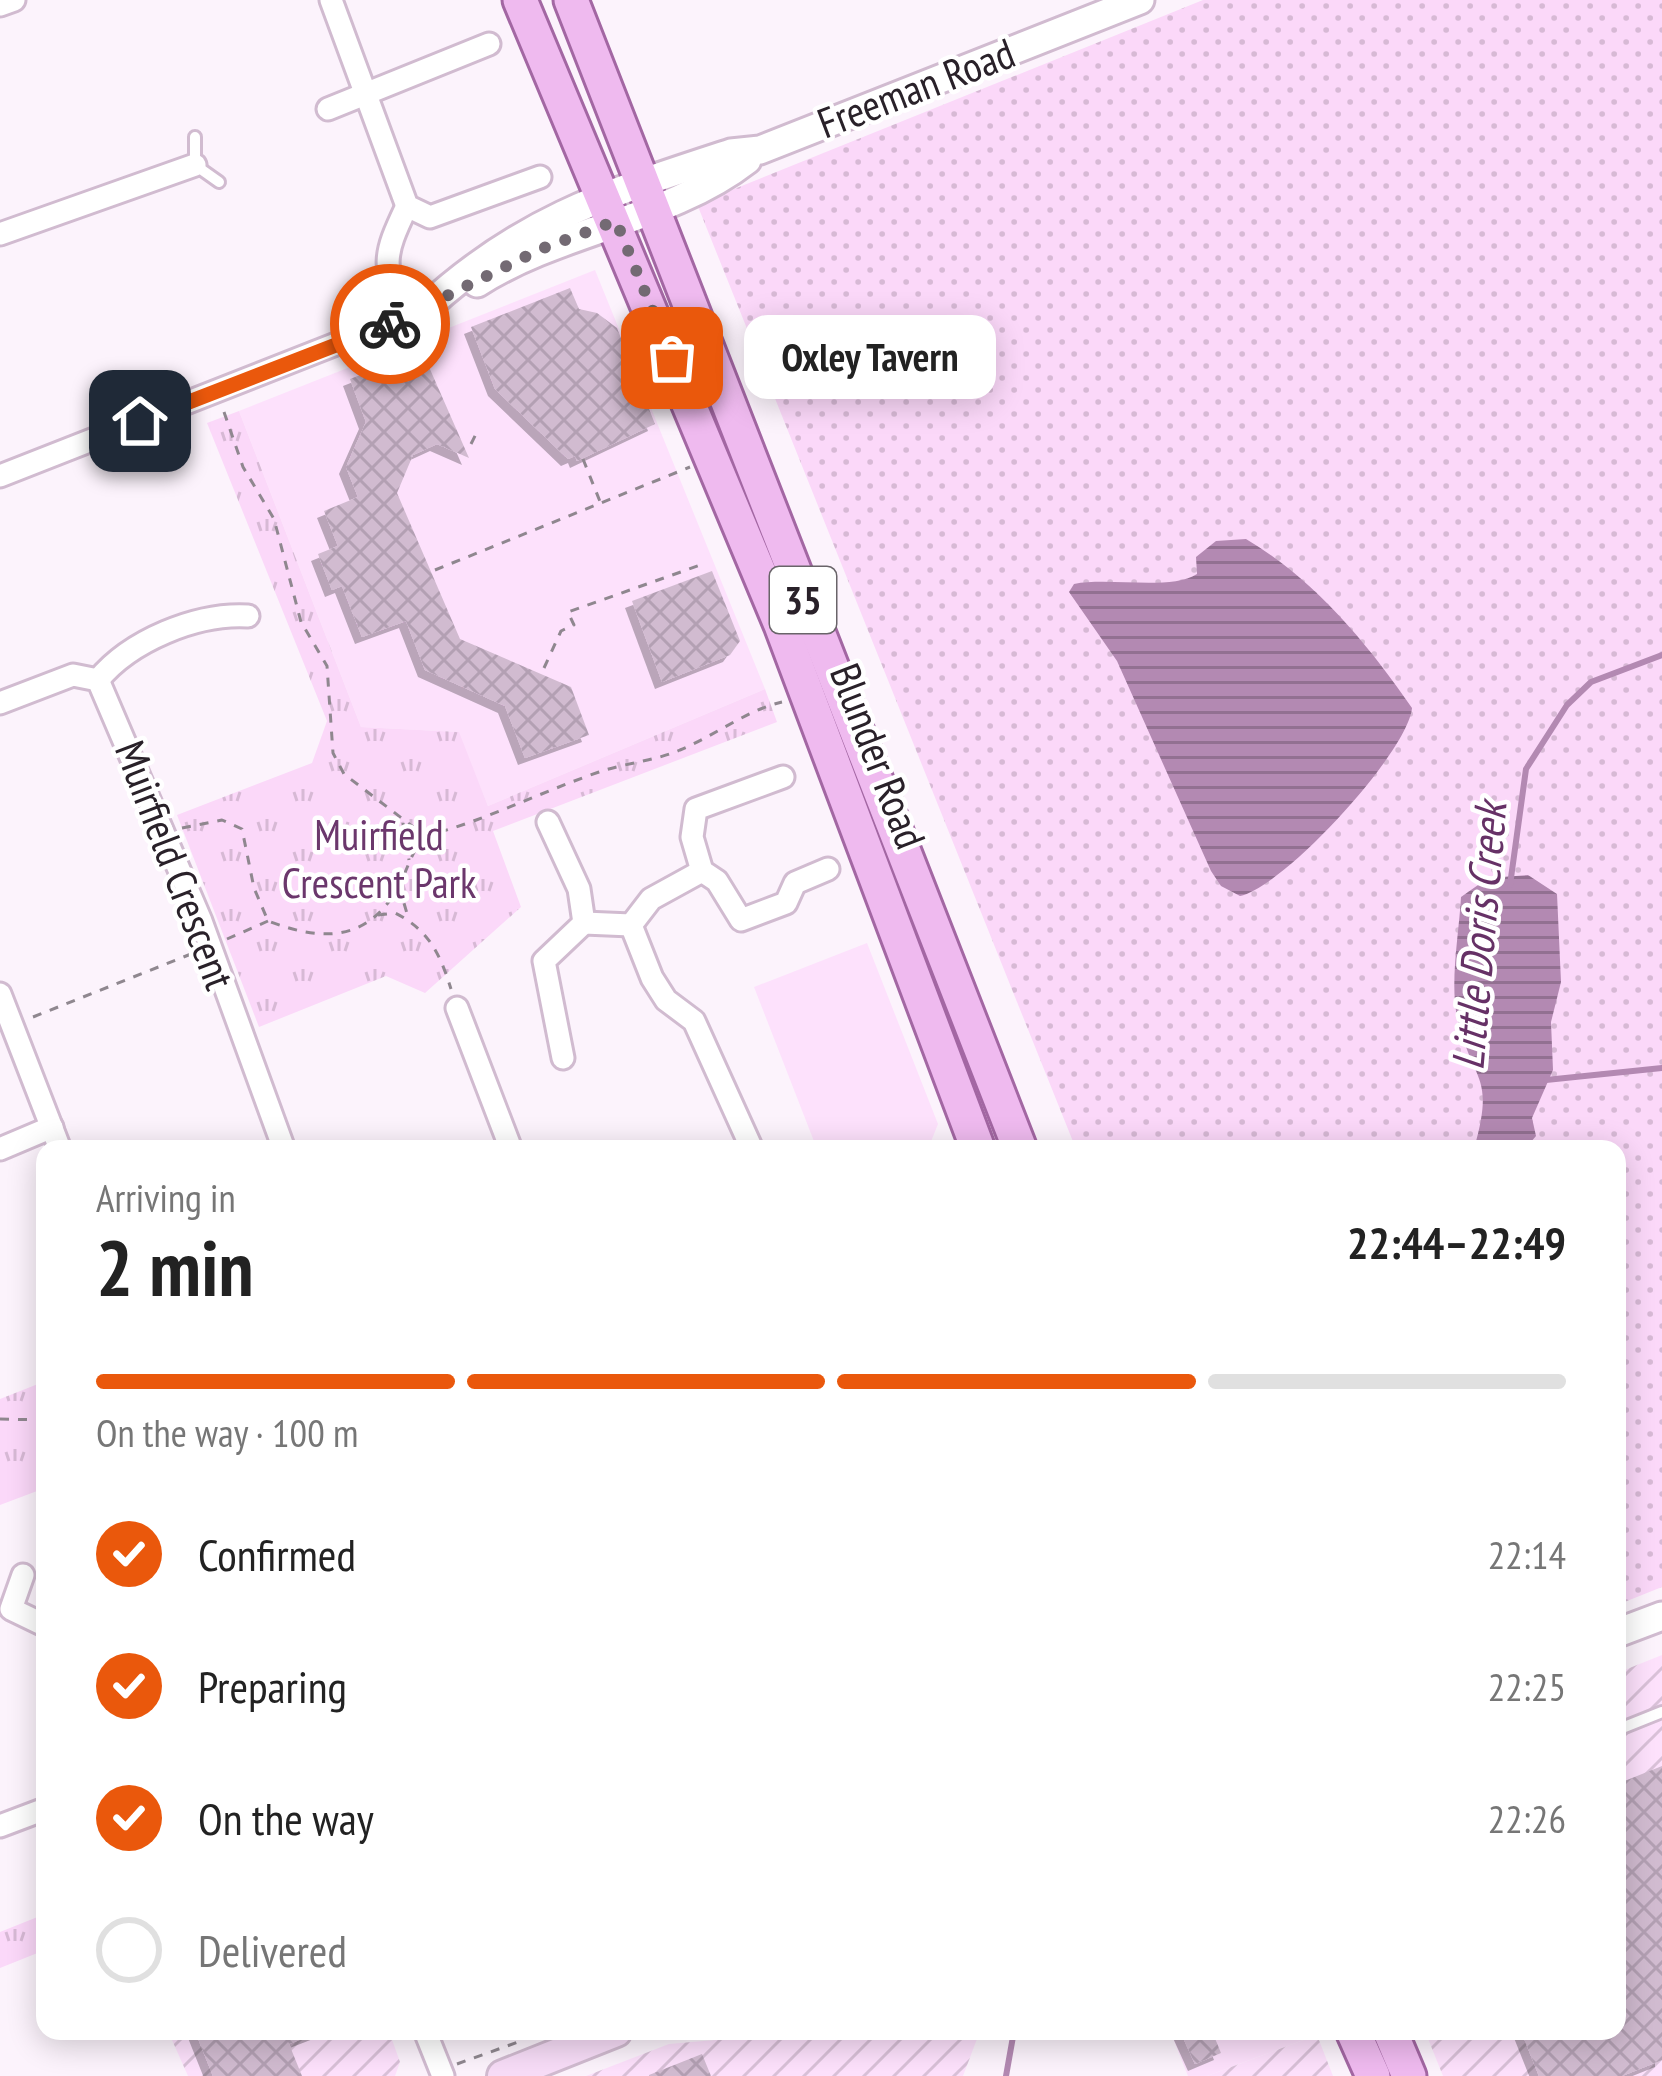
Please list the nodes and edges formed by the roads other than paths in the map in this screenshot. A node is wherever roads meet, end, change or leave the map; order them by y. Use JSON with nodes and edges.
{"nodes":[{"id":1,"x":14,"y":0,"type":"edge"},
{"id":2,"x":332,"y":0,"type":"edge"},
{"id":3,"x":520,"y":0,"type":"edge"},
{"id":4,"x":571,"y":0,"type":"edge"},
{"id":5,"x":1140,"y":0,"type":"edge"},
{"id":6,"x":0,"y":5,"type":"edge"},
{"id":7,"x":488,"y":44,"type":"dead end"},
{"id":8,"x":366,"y":93,"type":"junction"},
{"id":9,"x":328,"y":109,"type":"dead end"},
{"id":10,"x":195,"y":137,"type":"dead end"},
{"id":11,"x":195,"y":165,"type":"junction"},
{"id":12,"x":540,"y":177,"type":"dead end"},
{"id":13,"x":219,"y":182,"type":"dead end"},
{"id":14,"x":645,"y":195,"type":"junction"},
{"id":15,"x":407,"y":206,"type":"junction"},
{"id":16,"x":611,"y":209,"type":"junction"},
{"id":17,"x":0,"y":235,"type":"edge"},
{"id":18,"x":414,"y":313,"type":"junction"},
{"id":19,"x":0,"y":476,"type":"edge"},
{"id":20,"x":248,"y":616,"type":"dead end"},
{"id":21,"x":98,"y":680,"type":"junction"},
{"id":22,"x":0,"y":703,"type":"edge"},
{"id":23,"x":783,"y":777,"type":"dead end"},
{"id":24,"x":548,"y":822,"type":"dead end"},
{"id":25,"x":828,"y":869,"type":"dead end"},
{"id":26,"x":702,"y":872,"type":"junction"},
{"id":27,"x":584,"y":922,"type":"junction"},
{"id":28,"x":632,"y":925,"type":"junction"},
{"id":29,"x":0,"y":994,"type":"edge"},
{"id":30,"x":457,"y":1008,"type":"road end"},
{"id":31,"x":563,"y":1058,"type":"dead end"},
{"id":32,"x":52,"y":1127,"type":"junction"},
{"id":33,"x":57,"y":1140,"type":"edge"},
{"id":34,"x":281,"y":1140,"type":"edge"},
{"id":35,"x":508,"y":1140,"type":"edge"},
{"id":36,"x":748,"y":1140,"type":"edge"},
{"id":37,"x":975,"y":1140,"type":"edge"},
{"id":38,"x":1013,"y":1140,"type":"edge"},
{"id":39,"x":0,"y":1149,"type":"edge"},
{"id":40,"x":23,"y":1575,"type":"dead end"},
{"id":41,"x":6,"y":1611,"type":"edge"},
{"id":42,"x":1662,"y":1616,"type":"edge"},
{"id":43,"x":36,"y":1622,"type":"edge"},
{"id":44,"x":1626,"y":1630,"type":"edge"},
{"id":45,"x":1662,"y":1712,"type":"edge"},
{"id":46,"x":1626,"y":1726,"type":"edge"},
{"id":47,"x":36,"y":1812,"type":"edge"},
{"id":48,"x":0,"y":1826,"type":"edge"},
{"id":49,"x":429,"y":2040,"type":"edge"},
{"id":50,"x":593,"y":2040,"type":"edge"},
{"id":51,"x":1357,"y":2040,"type":"edge"},
{"id":52,"x":1394,"y":2040,"type":"edge"},
{"id":53,"x":442,"y":2073,"type":"edge"},
{"id":54,"x":503,"y":2076,"type":"edge"},
{"id":55,"x":1373,"y":2076,"type":"edge"},
{"id":56,"x":1408,"y":2076,"type":"edge"}],
"edges":[{"from":1,"to":6,"type":"street"},
{"from":2,"to":8,"type":"street"},
{"from":3,"to":16,"type":"main road","name":"Blunder Road","number":"35"},
{"from":4,"to":14,"type":"main road","name":"Blunder Road","number":"35"},
{"from":5,"to":14,"type":"street","name":"Freeman Road"},
{"from":7,"to":8,"type":"street"},
{"from":8,"to":9,"type":"street"},
{"from":8,"to":15,"type":"street"},
{"from":10,"to":11,"type":"lane"},
{"from":11,"to":13,"type":"lane"},
{"from":11,"to":17,"type":"street"},
{"from":12,"to":15,"type":"street"},
{"from":14,"to":16,"type":"street","name":"Freeman Road"},
{"from":14,"to":38,"type":"main road","name":"Blunder Road","number":"35"},
{"from":15,"to":18,"type":"street"},
{"from":16,"to":18,"type":"street","name":"Freeman Road"},
{"from":16,"to":37,"type":"main road","name":"Blunder Road","number":"35"},
{"from":18,"to":19,"type":"street"},
{"from":20,"to":21,"type":"street"},
{"from":21,"to":22,"type":"street"},
{"from":21,"to":34,"type":"street","name":"Muirfield Crescent"},
{"from":23,"to":26,"type":"street"},
{"from":24,"to":27,"type":"street"},
{"from":25,"to":26,"type":"street"},
{"from":26,"to":28,"type":"street"},
{"from":27,"to":28,"type":"street"},
{"from":27,"to":31,"type":"street"},
{"from":28,"to":36,"type":"street"},
{"from":29,"to":32,"type":"street"},
{"from":30,"to":35,"type":"street"},
{"from":32,"to":33,"type":"street"},
{"from":32,"to":39,"type":"street"},
{"from":40,"to":41,"type":"street"},
{"from":41,"to":43,"type":"street"},
{"from":42,"to":44,"type":"street"},
{"from":45,"to":46,"type":"lane"},
{"from":47,"to":48,"type":"street"},
{"from":49,"to":53,"type":"street"},
{"from":50,"to":54,"type":"main road"},
{"from":51,"to":55,"type":"main road"},
{"from":52,"to":56,"type":"main road"}]}
